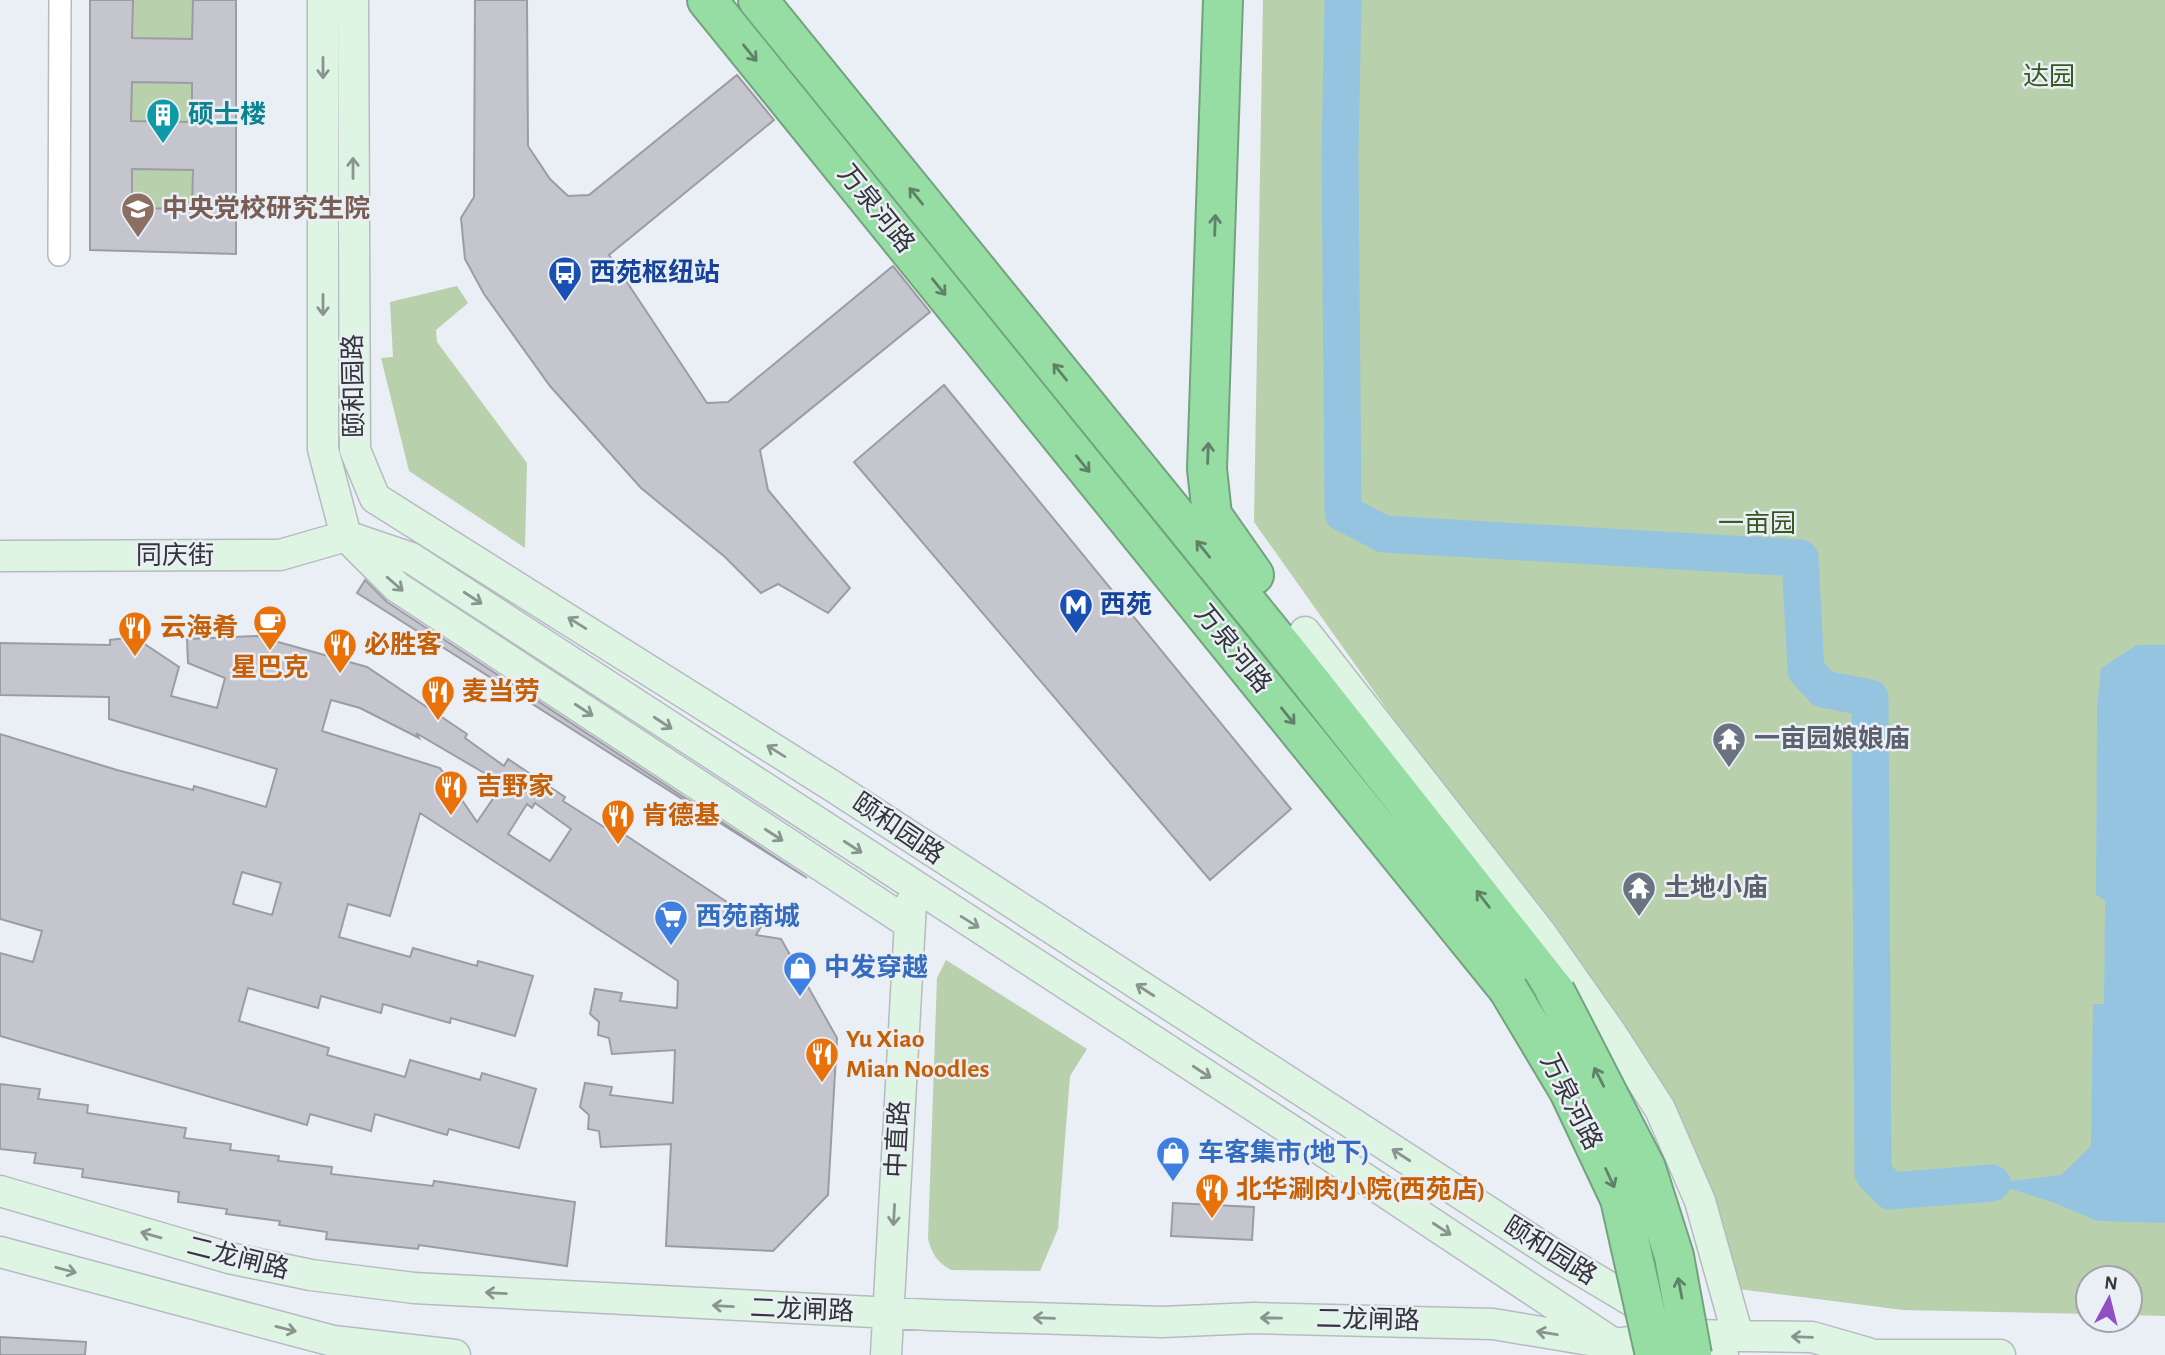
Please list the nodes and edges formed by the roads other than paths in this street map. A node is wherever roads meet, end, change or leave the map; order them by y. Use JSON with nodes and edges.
{"nodes":[{"id":1,"x":60,"y":0,"type":"edge"},
{"id":2,"x":323,"y":0,"type":"edge"},
{"id":3,"x":353,"y":0,"type":"edge"},
{"id":4,"x":707,"y":0,"type":"edge"},
{"id":5,"x":758,"y":0,"type":"edge"},
{"id":6,"x":1223,"y":0,"type":"edge"},
{"id":7,"x":59,"y":255,"type":"dead end"},
{"id":8,"x":375,"y":498,"type":"junction"},
{"id":9,"x":346,"y":536,"type":"junction"},
{"id":10,"x":0,"y":556,"type":"edge"},
{"id":11,"x":1302,"y":649,"type":"junction"},
{"id":12,"x":912,"y":886,"type":"junction"},
{"id":13,"x":910,"y":924,"type":"junction"},
{"id":14,"x":0,"y":1191,"type":"edge"},
{"id":15,"x":0,"y":1252,"type":"edge"},
{"id":16,"x":889,"y":1313,"type":"junction"},
{"id":17,"x":1731,"y":1345,"type":"edge"},
{"id":18,"x":1689,"y":1348,"type":"edge"},
{"id":19,"x":1617,"y":1350,"type":"edge"},
{"id":20,"x":1865,"y":1354,"type":"edge"},
{"id":21,"x":455,"y":1355,"type":"edge"},
{"id":22,"x":886,"y":1355,"type":"edge"},
{"id":23,"x":1655,"y":1355,"type":"edge"},
{"id":24,"x":2000,"y":1355,"type":"edge"}],
"edges":[{"from":1,"to":7,"type":"street"},
{"from":2,"to":9,"type":"main road","name":"颐和园路","one_way":true},
{"from":8,"to":3,"type":"main road","name":"颐和园路","one_way":true},
{"from":4,"to":23,"type":"highway","name":"万泉河路","one_way":true,"bridge":true},
{"from":11,"to":5,"type":"highway","name":"万泉河路","one_way":true},
{"from":11,"to":6,"type":"highway","one_way":true},
{"from":8,"to":9,"type":"main road"},
{"from":18,"to":8,"type":"main road","name":"颐和园路","one_way":true},
{"from":9,"to":10,"type":"main road","name":"同庆街"},
{"from":9,"to":12,"type":"main road","name":"颐和园路","one_way":true},
{"from":9,"to":13,"type":"main road","one_way":true},
{"from":11,"to":17,"type":"main road"},
{"from":18,"to":11,"type":"highway","name":"万泉河路","one_way":true,"bridge":true},
{"from":12,"to":13,"type":"main road","name":"中直路"},
{"from":12,"to":19,"type":"main road","name":"颐和园路","one_way":true},
{"from":13,"to":16,"type":"main road","name":"中直路","one_way":true},
{"from":16,"to":14,"type":"main road","name":"二龙闸路","one_way":true},
{"from":15,"to":21,"type":"main road","one_way":true},
{"from":19,"to":16,"type":"main road","name":"二龙闸路","one_way":true},
{"from":16,"to":22,"type":"main road","name":"中直路"},
{"from":17,"to":18,"type":"main road"},
{"from":20,"to":17,"type":"main road","one_way":true},
{"from":18,"to":19,"type":"main road","name":"二龙闸路"},
{"from":20,"to":24,"type":"main road"}]}
